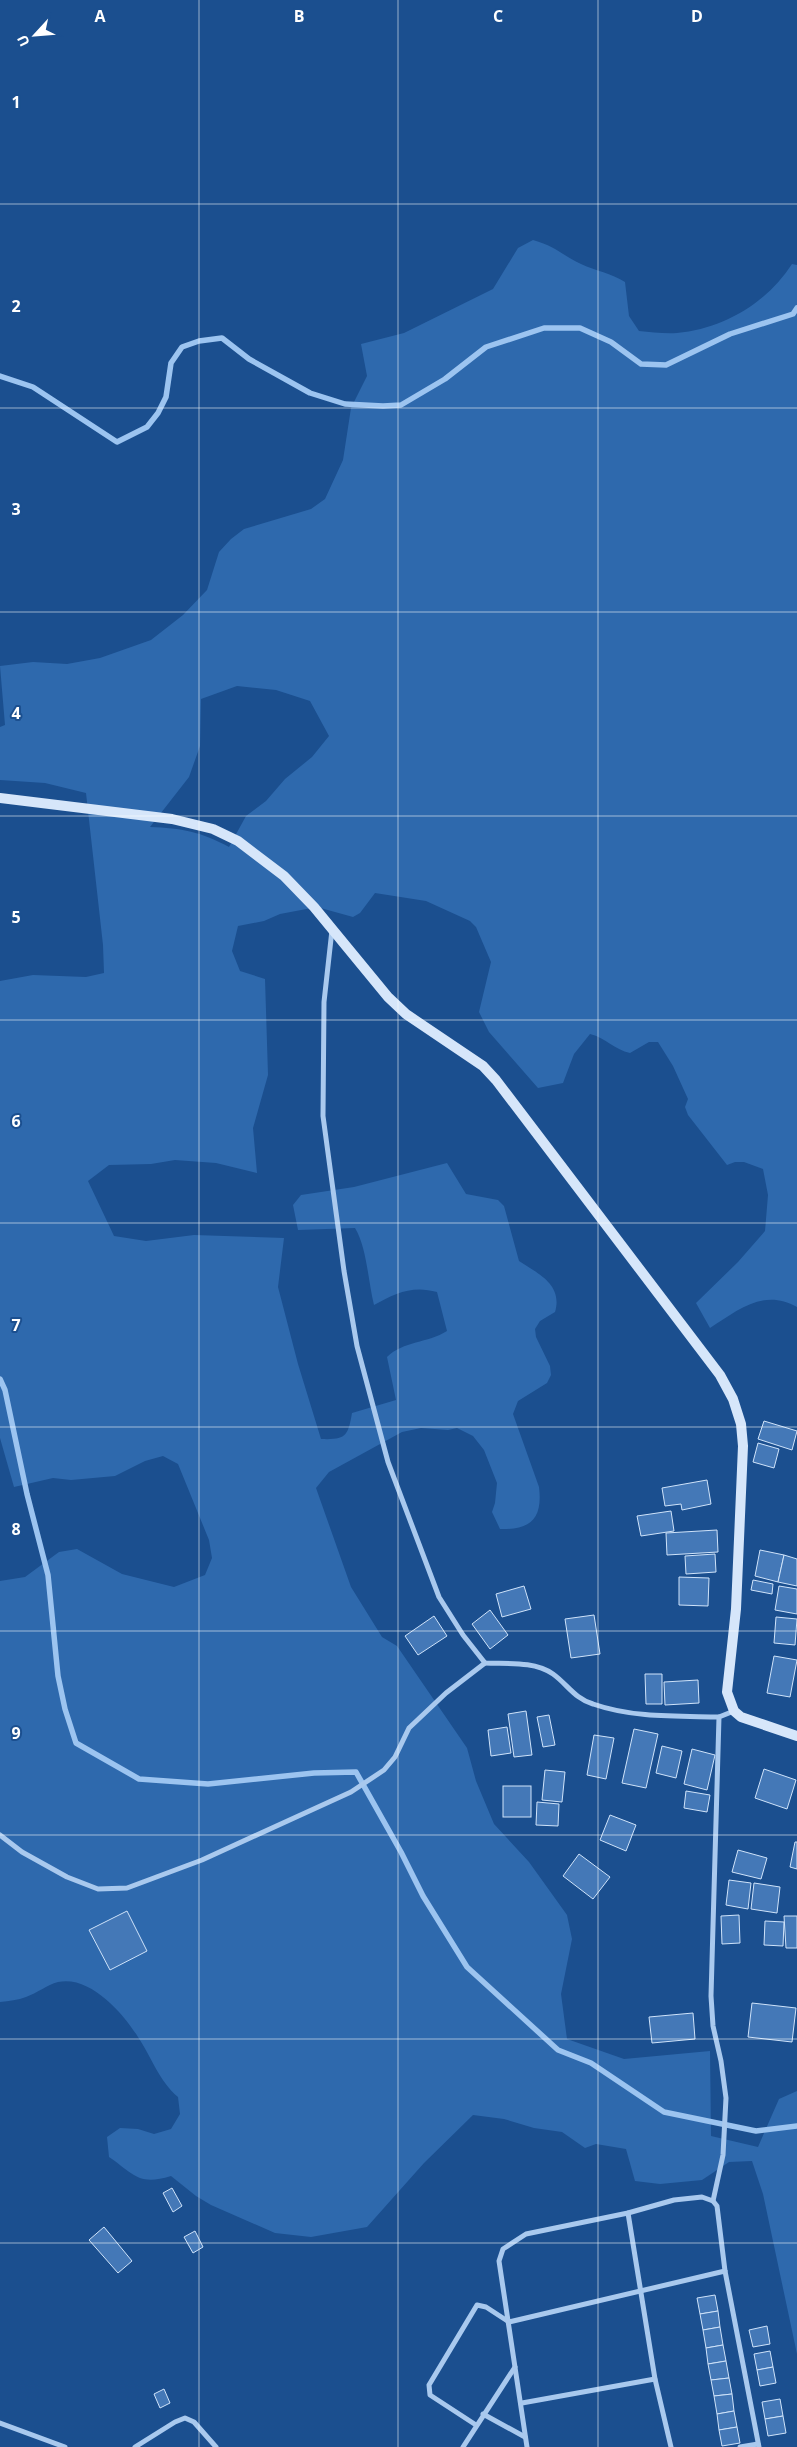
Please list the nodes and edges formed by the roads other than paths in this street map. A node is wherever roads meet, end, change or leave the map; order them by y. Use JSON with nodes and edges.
{"nodes":[{"id":1,"x":0,"y":798,"type":"edge"},
{"id":2,"x":332,"y":928,"type":"junction"},
{"id":3,"x":486,"y":1663,"type":"junction"},
{"id":4,"x":734,"y":1711,"type":"junction"},
{"id":5,"x":719,"y":1717,"type":"junction"},
{"id":6,"x":797,"y":1736,"type":"edge"},
{"id":7,"x":0,"y":1835,"type":"edge"},
{"id":8,"x":713,"y":2201,"type":"junction"},
{"id":9,"x":628,"y":2213,"type":"junction"},
{"id":10,"x":725,"y":2271,"type":"junction"},
{"id":11,"x":642,"y":2291,"type":"junction"},
{"id":12,"x":509,"y":2322,"type":"junction"},
{"id":13,"x":515,"y":2366,"type":"junction"},
{"id":14,"x":655,"y":2379,"type":"junction"},
{"id":15,"x":522,"y":2403,"type":"junction"},
{"id":16,"x":484,"y":2414,"type":"junction"},
{"id":17,"x":0,"y":2423,"type":"edge"},
{"id":18,"x":476,"y":2425,"type":"junction"},
{"id":19,"x":525,"y":2437,"type":"junction"},
{"id":20,"x":758,"y":2445,"type":"edge"},
{"id":21,"x":65,"y":2447,"type":"edge"},
{"id":22,"x":135,"y":2447,"type":"edge"},
{"id":23,"x":216,"y":2447,"type":"edge"},
{"id":24,"x":464,"y":2447,"type":"edge"},
{"id":25,"x":527,"y":2447,"type":"edge"},
{"id":26,"x":671,"y":2447,"type":"edge"},
{"id":27,"x":740,"y":2447,"type":"edge"}],
"edges":[{"from":1,"to":2,"type":"main road"},
{"from":2,"to":3,"type":"street"},
{"from":2,"to":4,"type":"main road"},
{"from":3,"to":5,"type":"street"},
{"from":3,"to":7,"type":"street"},
{"from":4,"to":5,"type":"street"},
{"from":4,"to":6,"type":"main road"},
{"from":5,"to":8,"type":"street"},
{"from":8,"to":9,"type":"street"},
{"from":8,"to":10,"type":"street"},
{"from":9,"to":11,"type":"street"},
{"from":9,"to":12,"type":"street"},
{"from":10,"to":11,"type":"street"},
{"from":10,"to":20,"type":"street"},
{"from":11,"to":12,"type":"street"},
{"from":11,"to":14,"type":"street"},
{"from":12,"to":13,"type":"street"},
{"from":12,"to":18,"type":"street"},
{"from":13,"to":15,"type":"street"},
{"from":13,"to":16,"type":"street"},
{"from":14,"to":15,"type":"street"},
{"from":14,"to":26,"type":"street"},
{"from":15,"to":19,"type":"street"},
{"from":16,"to":18,"type":"street"},
{"from":16,"to":19,"type":"street"},
{"from":17,"to":21,"type":"street"},
{"from":18,"to":24,"type":"street"},
{"from":19,"to":25,"type":"street"},
{"from":20,"to":27,"type":"street"},
{"from":22,"to":23,"type":"street"}]}
